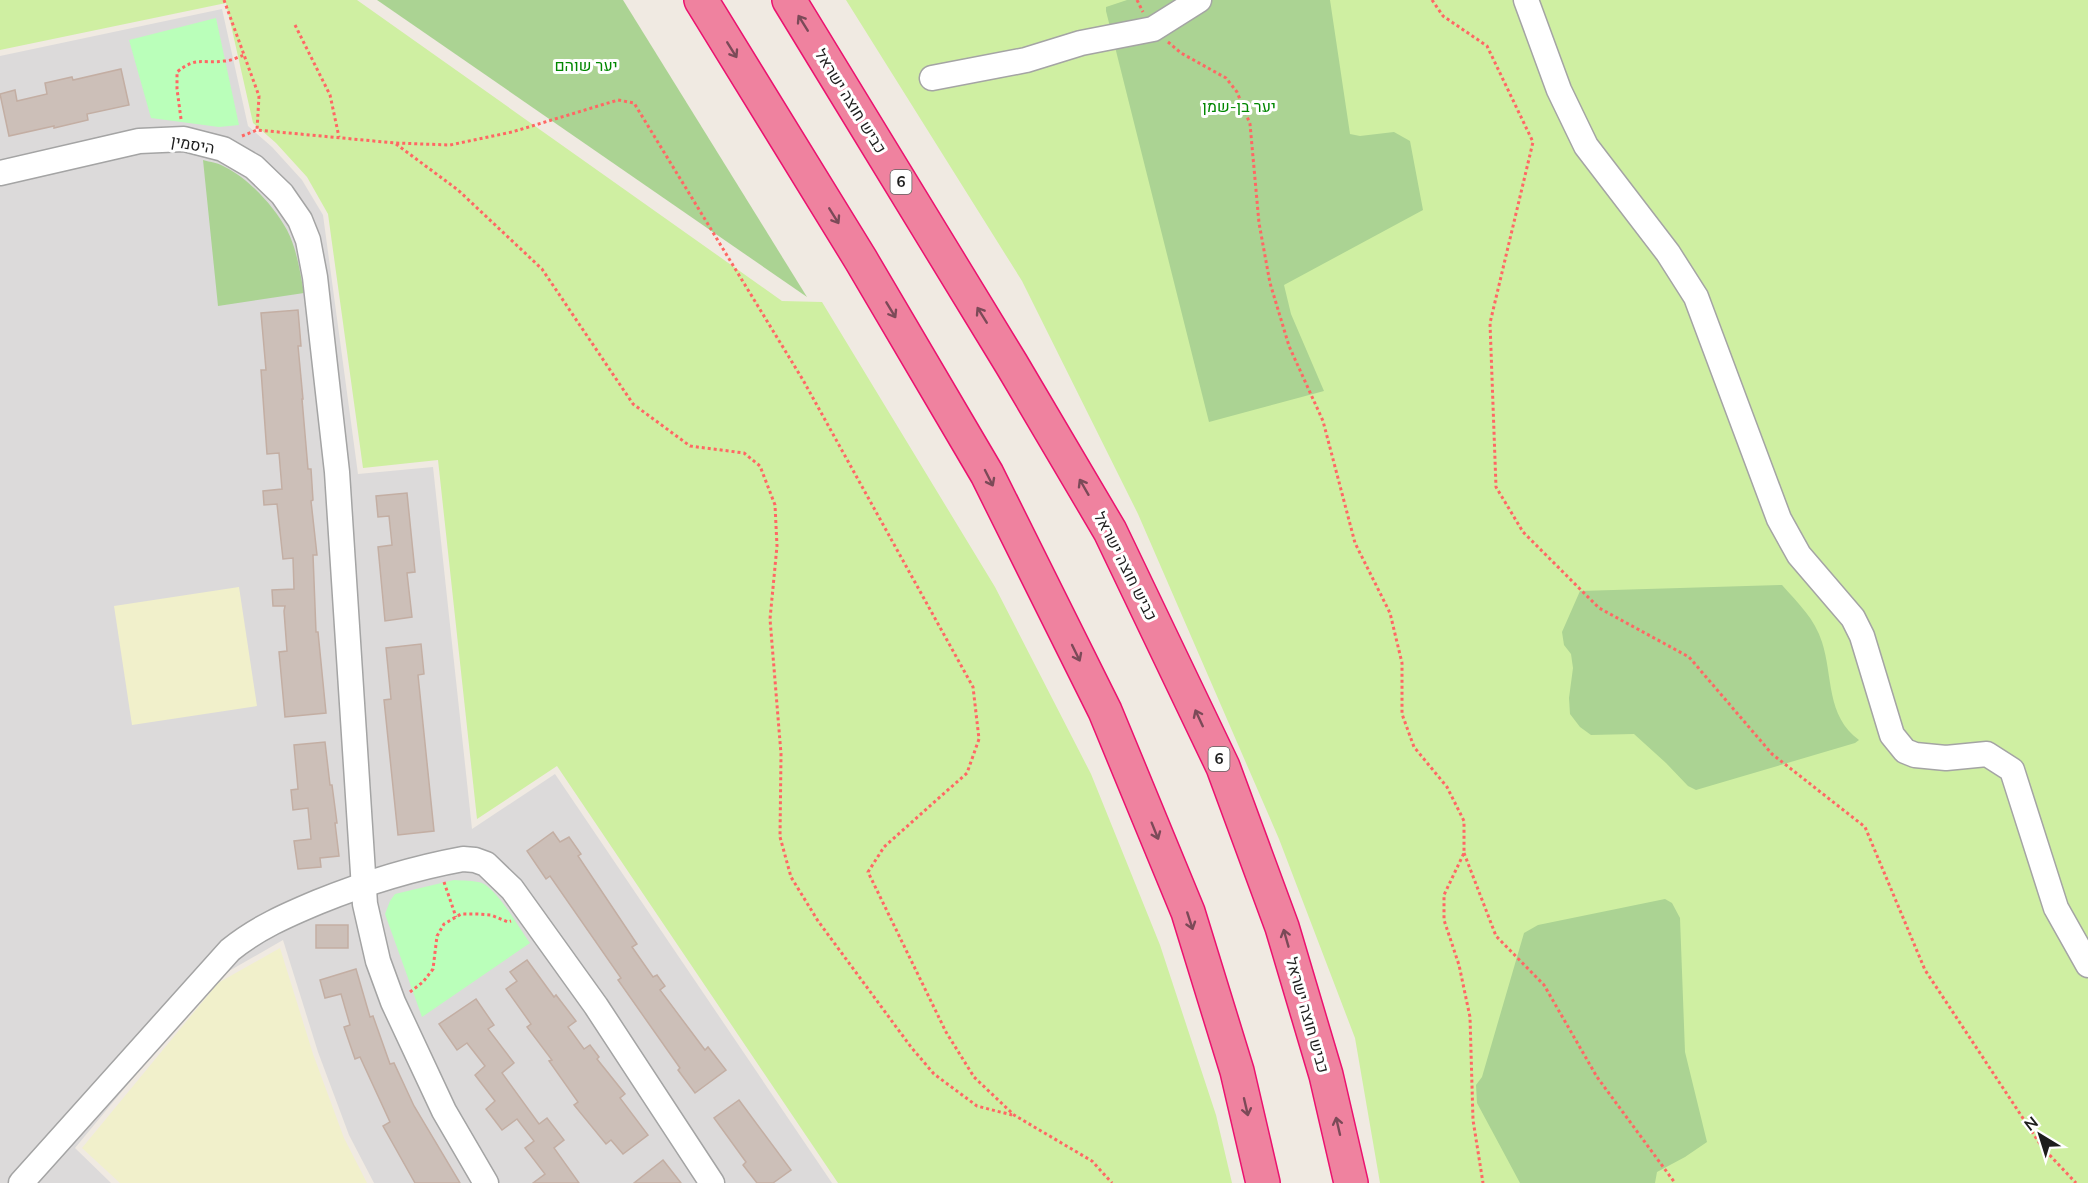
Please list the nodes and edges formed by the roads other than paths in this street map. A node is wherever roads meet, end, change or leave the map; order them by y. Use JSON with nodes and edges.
{"nodes":[{"id":1,"x":701,"y":0,"type":"edge"},
{"id":2,"x":789,"y":0,"type":"edge"},
{"id":3,"x":1199,"y":0,"type":"edge"},
{"id":4,"x":1526,"y":0,"type":"edge"},
{"id":5,"x":932,"y":78,"type":"dead end"},
{"id":6,"x":0,"y":173,"type":"edge"},
{"id":7,"x":364,"y":884,"type":"junction"},
{"id":8,"x":2088,"y":965,"type":"edge"},
{"id":9,"x":21,"y":1183,"type":"edge"},
{"id":10,"x":486,"y":1183,"type":"edge"},
{"id":11,"x":712,"y":1183,"type":"edge"},
{"id":12,"x":1263,"y":1183,"type":"edge"},
{"id":13,"x":1351,"y":1183,"type":"edge"}],
"edges":[{"from":1,"to":12,"type":"highway","one_way":true},
{"from":13,"to":2,"type":"highway","name":"כביש חוצה ישראל","number":"6","one_way":true},
{"from":3,"to":5,"type":"street"},
{"from":4,"to":8,"type":"street"},
{"from":6,"to":7,"type":"street","name":"היסמין"},
{"from":7,"to":9,"type":"street"},
{"from":7,"to":10,"type":"street","name":"היסמין"},
{"from":7,"to":11,"type":"street"}]}
